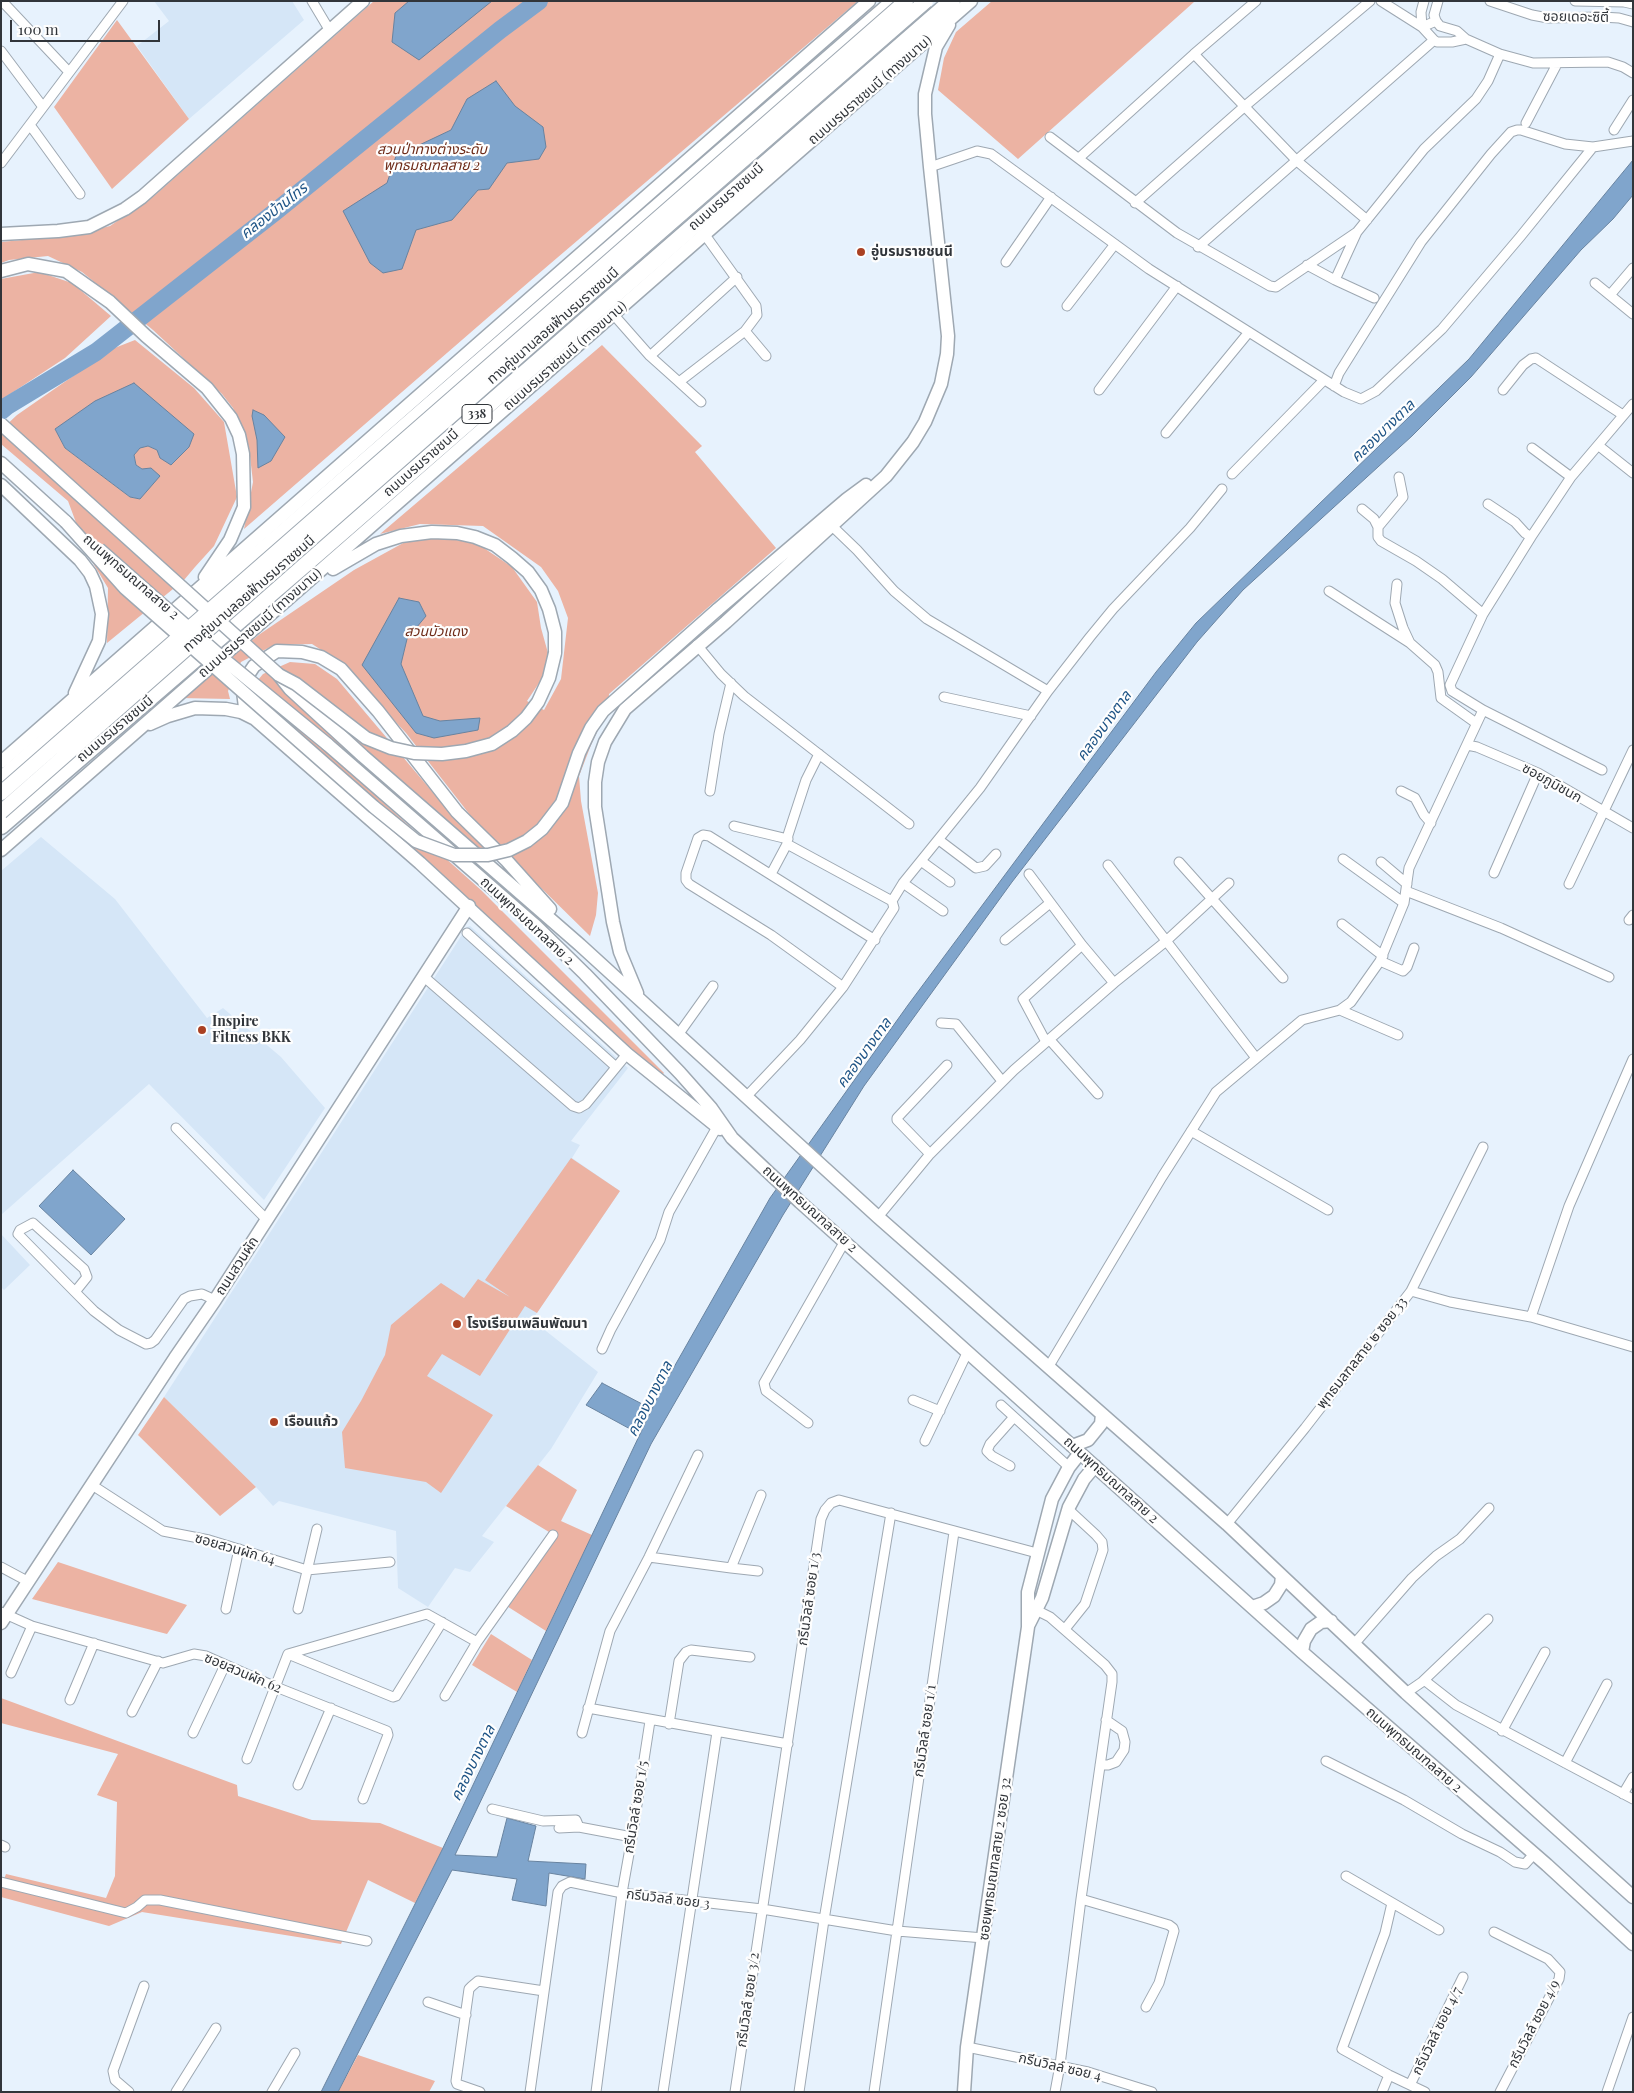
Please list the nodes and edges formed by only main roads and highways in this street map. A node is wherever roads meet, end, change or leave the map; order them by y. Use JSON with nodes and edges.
{"nodes":[{"id":1,"x":363,"y":1,"type":"edge"},
{"id":2,"x":869,"y":1,"type":"edge"},
{"id":3,"x":895,"y":1,"type":"edge"},
{"id":4,"x":906,"y":1,"type":"edge"},
{"id":5,"x":926,"y":1,"type":"edge"},
{"id":6,"x":971,"y":1,"type":"edge"},
{"id":7,"x":954,"y":8,"type":"edge"},
{"id":8,"x":1,"y":234,"type":"edge"},
{"id":9,"x":1,"y":271,"type":"edge"},
{"id":10,"x":1,"y":424,"type":"edge"},
{"id":11,"x":1,"y":462,"type":"edge"},
{"id":12,"x":886,"y":476,"type":"junction"},
{"id":13,"x":1,"y":485,"type":"edge"},
{"id":14,"x":66,"y":522,"type":"junction"},
{"id":15,"x":195,"y":592,"type":"junction"},
{"id":16,"x":282,"y":605,"type":"junction"},
{"id":17,"x":279,"y":675,"type":"junction"},
{"id":18,"x":72,"y":700,"type":"junction"},
{"id":19,"x":254,"y":719,"type":"junction"},
{"id":20,"x":138,"y":730,"type":"junction"},
{"id":21,"x":1,"y":762,"type":"edge"},
{"id":22,"x":1,"y":780,"type":"edge"},
{"id":23,"x":1,"y":792,"type":"edge"},
{"id":24,"x":1,"y":812,"type":"edge"},
{"id":25,"x":1,"y":826,"type":"edge"},
{"id":26,"x":1,"y":850,"type":"edge"},
{"id":27,"x":468,"y":906,"type":"junction"},
{"id":28,"x":580,"y":945,"type":"junction"},
{"id":29,"x":642,"y":1002,"type":"junction"},
{"id":30,"x":732,"y":1138,"type":"junction"},
{"id":31,"x":1102,"y":1414,"type":"junction"},
{"id":32,"x":1076,"y":1449,"type":"junction"},
{"id":33,"x":1095,"y":1466,"type":"junction"},
{"id":34,"x":1037,"y":1553,"type":"junction"},
{"id":35,"x":1055,"y":1558,"type":"junction"},
{"id":36,"x":1282,"y":1576,"type":"junction"},
{"id":37,"x":1252,"y":1607,"type":"junction"},
{"id":38,"x":3,"y":1617,"type":"edge"},
{"id":39,"x":1330,"y":1621,"type":"junction"},
{"id":40,"x":1028,"y":1627,"type":"junction"},
{"id":41,"x":1302,"y":1652,"type":"junction"},
{"id":42,"x":1633,"y":1897,"type":"edge"},
{"id":43,"x":1633,"y":1944,"type":"edge"},
{"id":44,"x":964,"y":2092,"type":"edge"}],
"edges":[{"from":1,"to":8,"type":"main road"},
{"from":2,"to":15,"type":"main road"},
{"from":3,"to":22,"type":"highway","number":"338"},
{"from":4,"to":23,"type":"main road","name":"ทางคู่ขนานลอยฟ้าบรมราชชนนี","number":"338","bridge":true},
{"from":5,"to":24,"type":"main road","name":"ทางคู่ขนานลอยฟ้าบรมราชชนนี","number":"338","bridge":true},
{"from":6,"to":7,"type":"main road","name":"ถนนบรมราชชนนี (ทางขนาน)","number":"338"},
{"from":7,"to":12,"type":"main road"},
{"from":7,"to":16,"type":"main road","name":"ถนนบรมราชชนนี (ทางขนาน)","number":"338"},
{"from":7,"to":25,"type":"highway","name":"ถนนบรมราชชนนี","number":"338"},
{"from":9,"to":15,"type":"main road"},
{"from":10,"to":17,"type":"main road","name":"ถนนพุทธมณฑลสาย 2","bridge":true},
{"from":11,"to":14,"type":"main road","name":"ถนนพุทธมณฑลสาย 2"},
{"from":12,"to":14,"type":"main road","bridge":true},
{"from":12,"to":29,"type":"main road"},
{"from":13,"to":18,"type":"main road"},
{"from":14,"to":30,"type":"main road","name":"ถนนพุทธมณฑลสาย 2","bridge":true},
{"from":15,"to":18,"type":"main road"},
{"from":16,"to":17,"type":"main road","bridge":true},
{"from":16,"to":20,"type":"main road","name":"ถนนบรมราชชนนี (ทางขนาน)","number":"338"},
{"from":17,"to":28,"type":"main road","name":"ถนนพุทธมณฑลสาย 2"},
{"from":18,"to":21,"type":"main road"},
{"from":19,"to":20,"type":"main road"},
{"from":19,"to":27,"type":"main road"},
{"from":19,"to":28,"type":"main road"},
{"from":20,"to":26,"type":"main road","name":"ถนนบรมราชชนนี (ทางขนาน)","number":"338"},
{"from":27,"to":30,"type":"main road"},
{"from":27,"to":38,"type":"main road","name":"ถนนสวนผัก"},
{"from":28,"to":29,"type":"main road","name":"ถนนพุทธมณฑลสาย 2"},
{"from":29,"to":31,"type":"main road","name":"ถนนพุทธมณฑลสาย 2"},
{"from":30,"to":32,"type":"main road","name":"ถนนพุทธมณฑลสาย 2"},
{"from":31,"to":32,"type":"main road"},
{"from":31,"to":36,"type":"main road","name":"ถนนพุทธมณฑลสาย 2"},
{"from":32,"to":33,"type":"main road","name":"ถนนพุทธมณฑลสาย 2"},
{"from":32,"to":34,"type":"main road","name":"ซอยพุทธมณฑลสาย 2 ซอย 32"},
{"from":33,"to":35,"type":"main road","name":"ซอยพุทธมณฑลสาย 2 ซอย 32"},
{"from":33,"to":37,"type":"main road","name":"ถนนพุทธมณฑลสาย 2"},
{"from":34,"to":35,"type":"main road"},
{"from":34,"to":40,"type":"main road","name":"ซอยพุทธมณฑลสาย 2 ซอย 32"},
{"from":35,"to":40,"type":"main road","name":"ซอยพุทธมณฑลสาย 2 ซอย 32"},
{"from":36,"to":37,"type":"main road"},
{"from":36,"to":39,"type":"main road","name":"ถนนพุทธมณฑลสาย 2"},
{"from":37,"to":41,"type":"main road","name":"ถนนพุทธมณฑลสาย 2"},
{"from":39,"to":41,"type":"main road"},
{"from":39,"to":42,"type":"main road","name":"ถนนพุทธมณฑลสาย 2"},
{"from":40,"to":44,"type":"main road","name":"ซอยพุทธมณฑลสาย 2 ซอย 32"},
{"from":41,"to":43,"type":"main road","name":"ถนนพุทธมณฑลสาย 2"}]}
